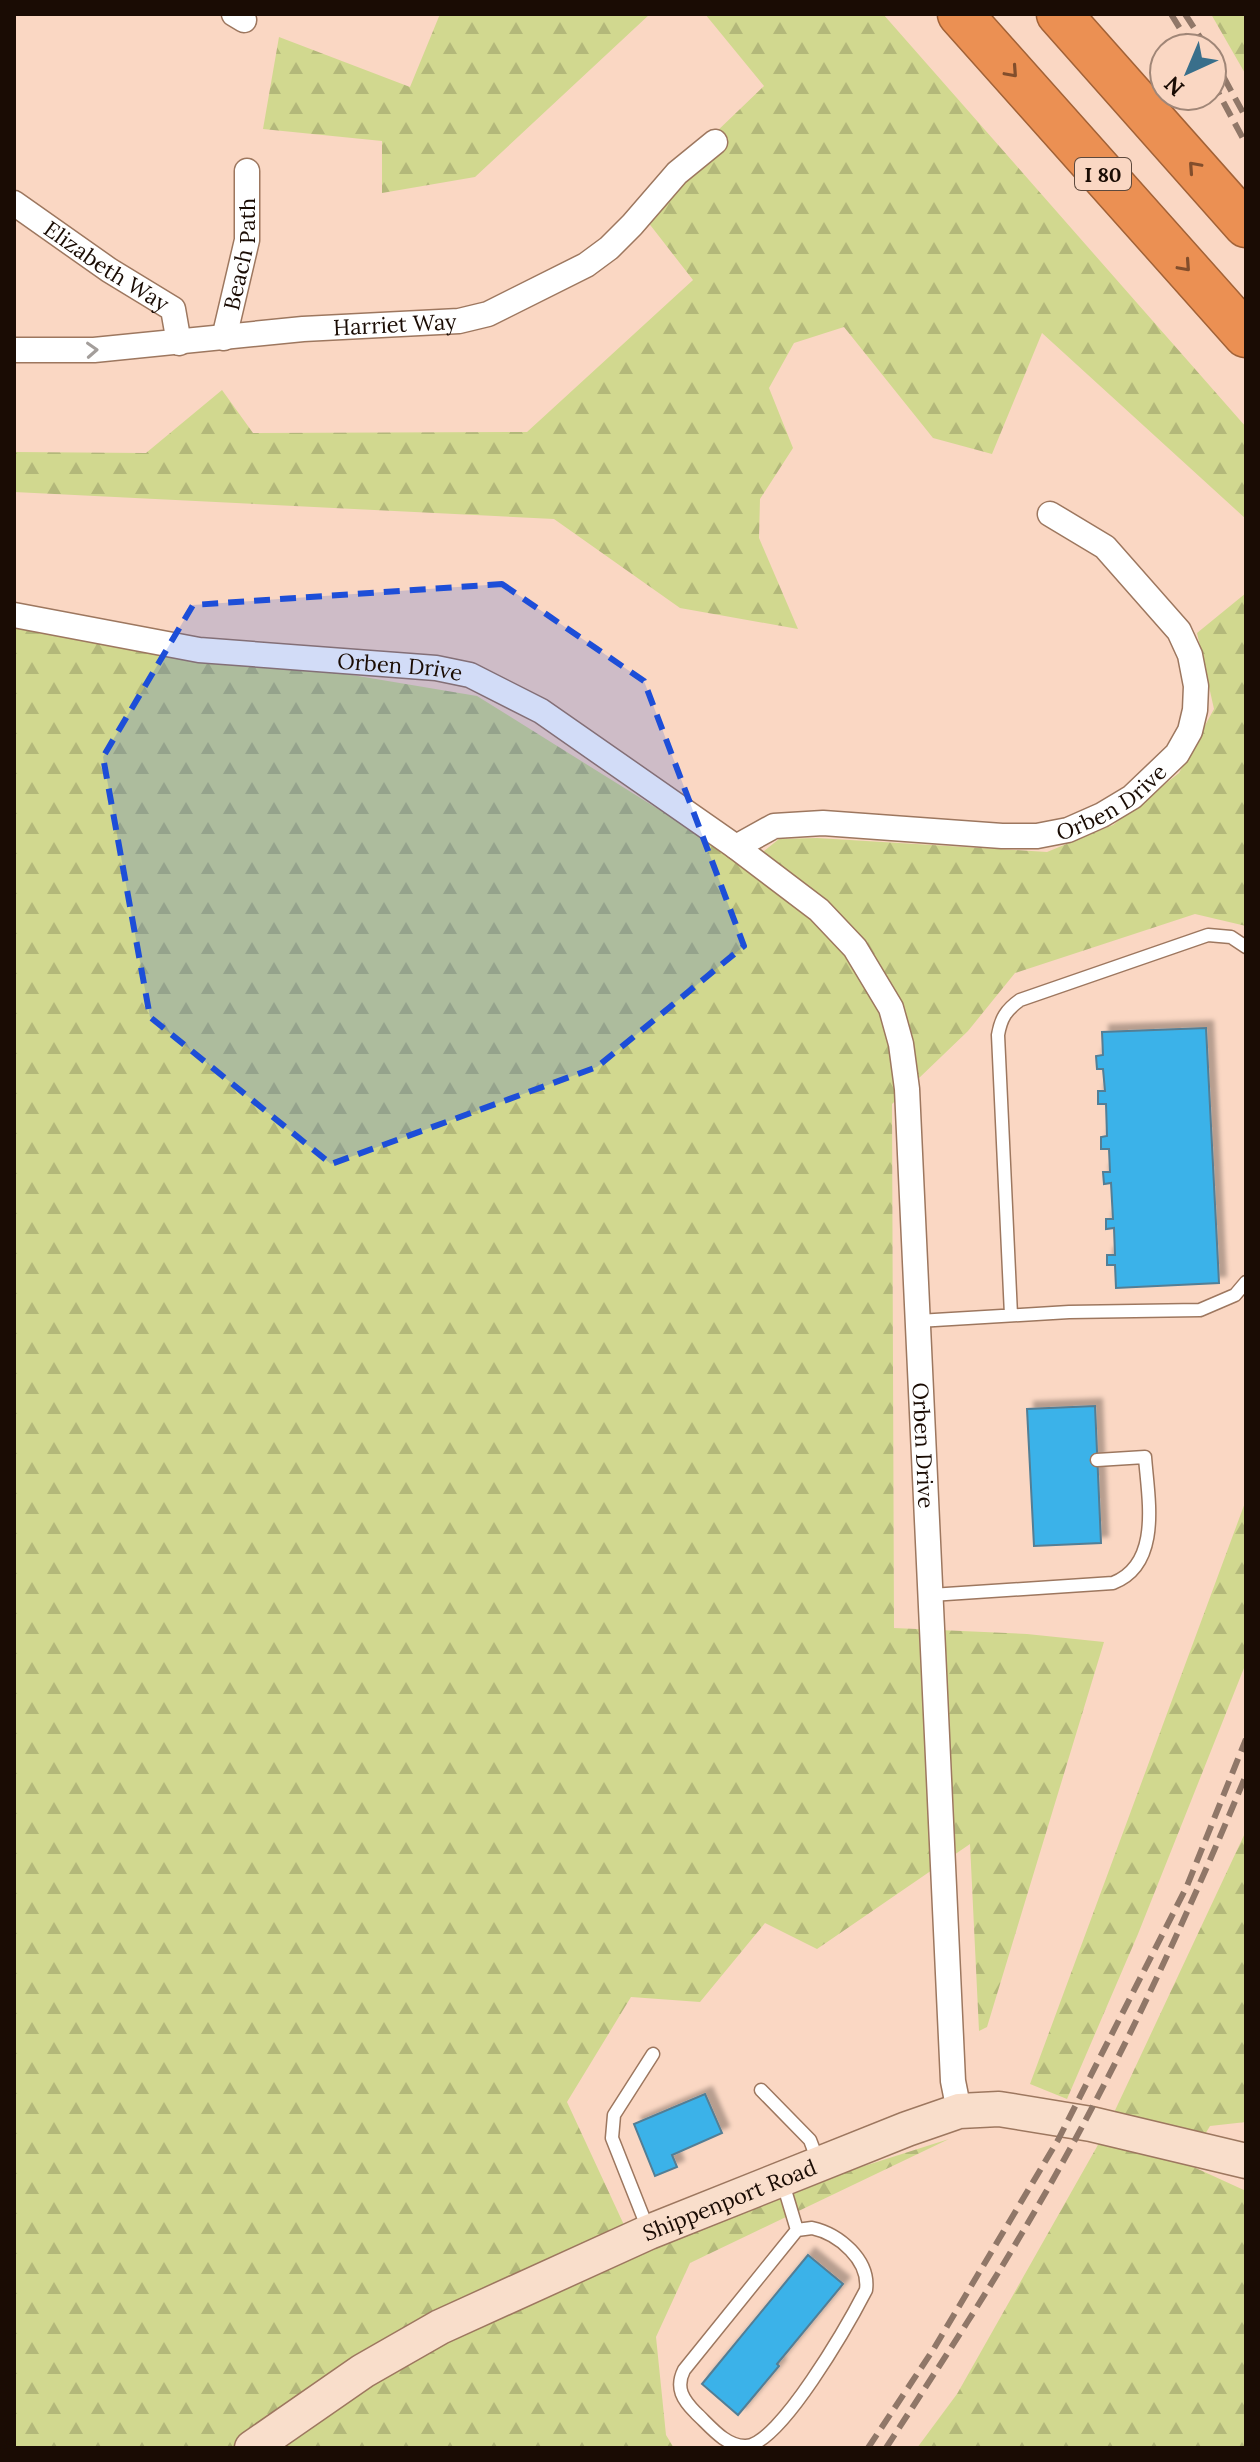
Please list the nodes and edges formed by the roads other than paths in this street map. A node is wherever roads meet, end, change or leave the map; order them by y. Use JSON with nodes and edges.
{"nodes":[{"id":1,"x":960,"y":14,"type":"edge"},
{"id":2,"x":1059,"y":14,"type":"edge"},
{"id":3,"x":715,"y":142,"type":"dead end"},
{"id":4,"x":247,"y":171,"type":"dead end"},
{"id":5,"x":14,"y":203,"type":"edge"},
{"id":6,"x":1246,"y":225,"type":"edge"},
{"id":7,"x":1246,"y":335,"type":"edge"},
{"id":8,"x":224,"y":338,"type":"junction"},
{"id":9,"x":179,"y":343,"type":"junction"},
{"id":10,"x":14,"y":350,"type":"edge"},
{"id":11,"x":1050,"y":514,"type":"dead end"},
{"id":12,"x":14,"y":615,"type":"edge"},
{"id":13,"x":736,"y":847,"type":"junction"},
{"id":14,"x":1246,"y":947,"type":"edge"},
{"id":15,"x":1246,"y":1282,"type":"edge"},
{"id":16,"x":1011,"y":1315,"type":"junction"},
{"id":17,"x":918,"y":1321,"type":"junction"},
{"id":18,"x":1097,"y":1460,"type":"dead end"},
{"id":19,"x":931,"y":1595,"type":"junction"},
{"id":20,"x":653,"y":2054,"type":"dead end"},
{"id":21,"x":761,"y":2090,"type":"dead end"},
{"id":22,"x":959,"y":2111,"type":"junction"},
{"id":23,"x":1241,"y":2158,"type":"edge"},
{"id":24,"x":820,"y":2164,"type":"junction"},
{"id":25,"x":782,"y":2179,"type":"junction"},
{"id":26,"x":797,"y":2230,"type":"junction"},
{"id":27,"x":649,"y":2232,"type":"junction"},
{"id":28,"x":252,"y":2448,"type":"edge"}],
"edges":[{"from":1,"to":7,"type":"highway","number":"I 80","one_way":true},
{"from":6,"to":2,"type":"highway","one_way":true},
{"from":3,"to":8,"type":"street","name":"Harriet Way"},
{"from":4,"to":8,"type":"street","name":"Beach Path"},
{"from":5,"to":9,"type":"street","name":"Elizabeth Way"},
{"from":8,"to":9,"type":"street","name":"Harriet Way"},
{"from":10,"to":9,"type":"street","name":"Harriet Way","one_way":true},
{"from":11,"to":13,"type":"street","name":"Orben Drive"},
{"from":12,"to":13,"type":"street","name":"Orben Drive"},
{"from":13,"to":17,"type":"street","name":"Orben Drive"},
{"from":14,"to":16,"type":"lane"},
{"from":15,"to":16,"type":"lane"},
{"from":16,"to":17,"type":"lane"},
{"from":17,"to":19,"type":"street","name":"Orben Drive"},
{"from":18,"to":19,"type":"lane"},
{"from":19,"to":22,"type":"street","name":"Orben Drive"},
{"from":20,"to":27,"type":"lane"},
{"from":21,"to":24,"type":"lane"},
{"from":22,"to":23,"type":"street","name":"Shippenport Road"},
{"from":22,"to":24,"type":"street","name":"Shippenport Road"},
{"from":24,"to":25,"type":"street","name":"Shippenport Road"},
{"from":25,"to":26,"type":"lane"},
{"from":25,"to":27,"type":"street","name":"Shippenport Road"},
{"from":26,"to":26,"type":"lane"},
{"from":27,"to":28,"type":"street","name":"Shippenport Road"}]}
